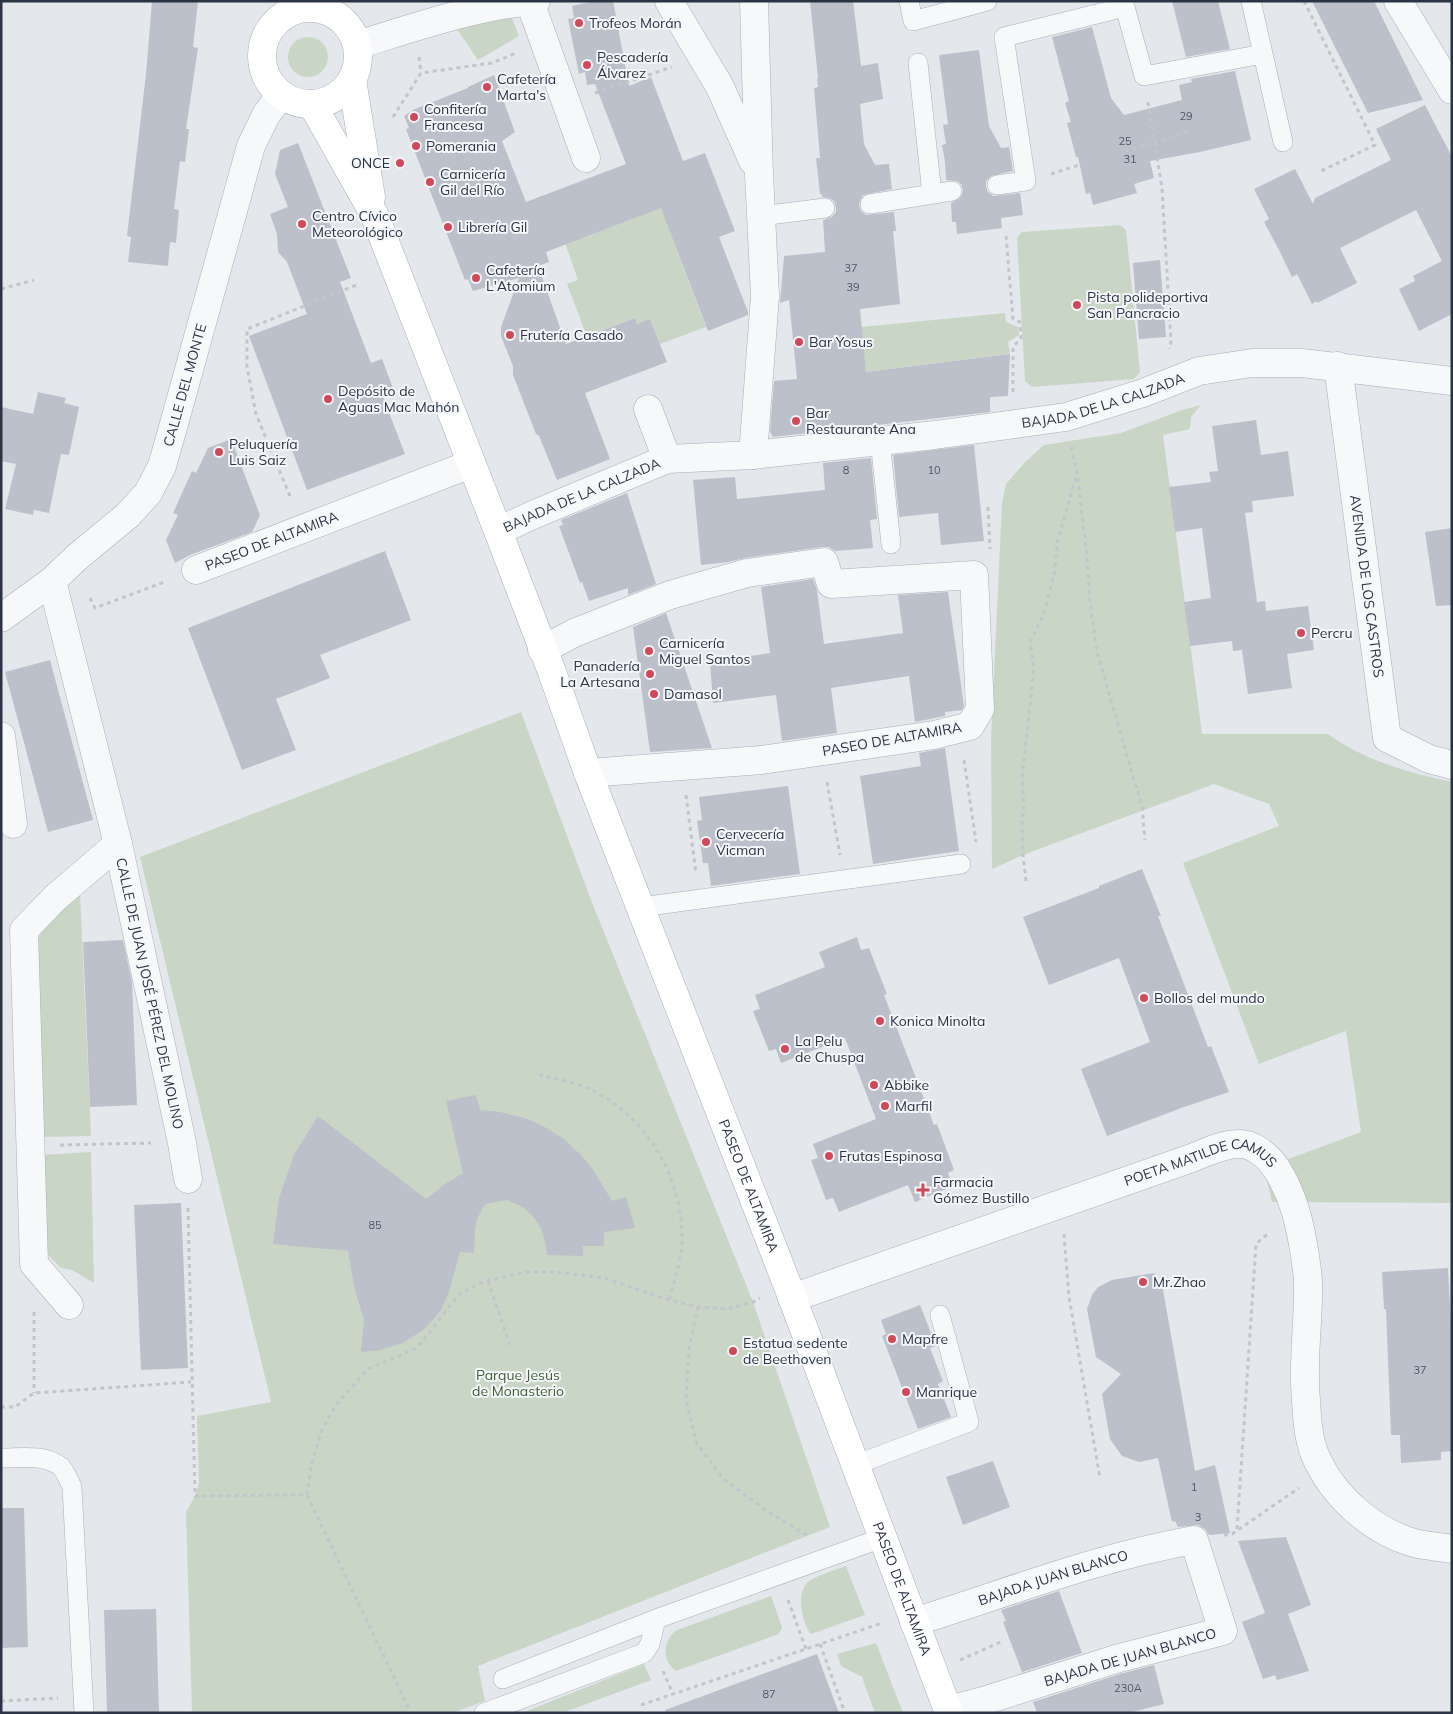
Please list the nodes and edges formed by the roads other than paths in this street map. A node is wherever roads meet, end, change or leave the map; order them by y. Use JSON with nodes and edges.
{"nodes":[{"id":1,"x":536,"y":1,"type":"edge"},
{"id":2,"x":668,"y":1,"type":"edge"},
{"id":3,"x":754,"y":1,"type":"edge"},
{"id":4,"x":909,"y":1,"type":"edge"},
{"id":5,"x":987,"y":1,"type":"edge"},
{"id":6,"x":1251,"y":1,"type":"edge"},
{"id":7,"x":1398,"y":1,"type":"edge"},
{"id":8,"x":530,"y":2,"type":"edge"},
{"id":9,"x":324,"y":6,"type":"edge"},
{"id":10,"x":281,"y":9,"type":"edge"},
{"id":11,"x":357,"y":45,"type":"junction"},
{"id":12,"x":1263,"y":54,"type":"junction"},
{"id":13,"x":918,"y":63,"type":"dead end"},
{"id":14,"x":352,"y":80,"type":"junction"},
{"id":15,"x":756,"y":85,"type":"junction"},
{"id":16,"x":720,"y":87,"type":"junction"},
{"id":17,"x":1452,"y":90,"type":"edge"},
{"id":18,"x":281,"y":94,"type":"junction"},
{"id":19,"x":312,"y":104,"type":"junction"},
{"id":20,"x":1283,"y":142,"type":"dead end"},
{"id":21,"x":586,"y":158,"type":"dead end"},
{"id":22,"x":759,"y":174,"type":"junction"},
{"id":23,"x":997,"y":185,"type":"dead end"},
{"id":24,"x":952,"y":190,"type":"dead end"},
{"id":25,"x":932,"y":194,"type":"junction"},
{"id":26,"x":870,"y":204,"type":"dead end"},
{"id":27,"x":825,"y":208,"type":"dead end"},
{"id":28,"x":374,"y":214,"type":"junction"},
{"id":29,"x":761,"y":216,"type":"junction"},
{"id":30,"x":1338,"y":366,"type":"junction"},
{"id":31,"x":1452,"y":381,"type":"edge"},
{"id":32,"x":648,"y":409,"type":"dead end"},
{"id":33,"x":880,"y":440,"type":"junction"},
{"id":34,"x":753,"y":455,"type":"junction"},
{"id":35,"x":667,"y":459,"type":"junction"},
{"id":36,"x":471,"y":464,"type":"junction"},
{"id":37,"x":498,"y":531,"type":"junction"},
{"id":38,"x":891,"y":544,"type":"dead end"},
{"id":39,"x":196,"y":570,"type":"road end"},
{"id":40,"x":52,"y":581,"type":"junction"},
{"id":41,"x":1,"y":618,"type":"edge"},
{"id":42,"x":542,"y":650,"type":"junction"},
{"id":43,"x":1,"y":736,"type":"edge"},
{"id":44,"x":1452,"y":765,"type":"edge"},
{"id":45,"x":588,"y":773,"type":"junction"},
{"id":46,"x":13,"y":824,"type":"dead end"},
{"id":47,"x":118,"y":844,"type":"junction"},
{"id":48,"x":960,"y":864,"type":"road end"},
{"id":49,"x":641,"y":907,"type":"junction"},
{"id":50,"x":188,"y":1179,"type":"road end"},
{"id":51,"x":789,"y":1291,"type":"junction"},
{"id":52,"x":69,"y":1305,"type":"dead end"},
{"id":53,"x":940,"y":1316,"type":"dead end"},
{"id":54,"x":1,"y":1458,"type":"edge"},
{"id":55,"x":855,"y":1466,"type":"junction"},
{"id":56,"x":882,"y":1538,"type":"junction"},
{"id":57,"x":1194,"y":1540,"type":"joint"},
{"id":58,"x":1452,"y":1549,"type":"edge"},
{"id":59,"x":912,"y":1618,"type":"junction"},
{"id":60,"x":656,"y":1619,"type":"junction"},
{"id":61,"x":503,"y":1679,"type":"dead end"},
{"id":62,"x":948,"y":1711,"type":"edge"},
{"id":63,"x":84,"y":1713,"type":"edge"},
{"id":64,"x":484,"y":1713,"type":"edge"}],
"edges":[{"from":1,"to":8,"type":"street"},
{"from":2,"to":16,"type":"street"},
{"from":3,"to":15,"type":"street"},
{"from":4,"to":5,"type":"lane"},
{"from":6,"to":12,"type":"lane"},
{"from":7,"to":17,"type":"street"},
{"from":8,"to":11,"type":"street"},
{"from":8,"to":21,"type":"street"},
{"from":9,"to":10,"type":"main road"},
{"from":9,"to":11,"type":"main road"},
{"from":10,"to":18,"type":"main road"},
{"from":11,"to":14,"type":"main road"},
{"from":12,"to":20,"type":"lane"},
{"from":12,"to":23,"type":"lane"},
{"from":13,"to":25,"type":"lane"},
{"from":14,"to":19,"type":"main road"},
{"from":14,"to":28,"type":"main road","name":"PASEO DE ALTAMIRA"},
{"from":15,"to":16,"type":"street"},
{"from":15,"to":22,"type":"street"},
{"from":16,"to":22,"type":"street"},
{"from":18,"to":19,"type":"main road"},
{"from":18,"to":40,"type":"street","name":"CALLE DEL MONTE"},
{"from":19,"to":28,"type":"main road","name":"PASEO DE ALTAMIRA"},
{"from":22,"to":29,"type":"street"},
{"from":24,"to":25,"type":"lane"},
{"from":25,"to":26,"type":"lane"},
{"from":27,"to":29,"type":"lane"},
{"from":28,"to":36,"type":"main road","name":"PASEO DE ALTAMIRA"},
{"from":29,"to":34,"type":"street"},
{"from":30,"to":31,"type":"street","name":"BAJADA DE LA CALZADA"},
{"from":30,"to":33,"type":"street","name":"BAJADA DE LA CALZADA"},
{"from":30,"to":44,"type":"street","name":"AVENIDA DE LOS CASTROS"},
{"from":32,"to":35,"type":"street","name":"BAJADA DE LA CALZADA"},
{"from":33,"to":34,"type":"street","name":"BAJADA DE LA CALZADA"},
{"from":33,"to":38,"type":"lane"},
{"from":34,"to":35,"type":"street","name":"BAJADA DE LA CALZADA"},
{"from":35,"to":37,"type":"street","name":"BAJADA DE LA CALZADA"},
{"from":36,"to":37,"type":"main road","name":"PASEO DE ALTAMIRA"},
{"from":36,"to":39,"type":"street","name":"PASEO DE ALTAMIRA"},
{"from":37,"to":42,"type":"main road","name":"PASEO DE ALTAMIRA"},
{"from":40,"to":41,"type":"street","name":"CALLE DEL MONTE"},
{"from":40,"to":47,"type":"street","name":"CALLE DE JUAN JOSÉ PÉREZ DEL MOLINO"},
{"from":42,"to":45,"type":"main road","name":"PASEO DE ALTAMIRA"},
{"from":42,"to":45,"type":"street","name":"PASEO DE ALTAMIRA"},
{"from":43,"to":46,"type":"street"},
{"from":45,"to":49,"type":"main road","name":"PASEO DE ALTAMIRA"},
{"from":47,"to":50,"type":"street","name":"CALLE DE JUAN JOSÉ PÉREZ DEL MOLINO"},
{"from":47,"to":52,"type":"street","name":"CALLE DE JUAN JOSÉ PÉREZ DEL MOLINO"},
{"from":48,"to":49,"type":"lane"},
{"from":49,"to":51,"type":"main road","name":"PASEO DE ALTAMIRA"},
{"from":51,"to":55,"type":"main road","name":"PASEO DE ALTAMIRA"},
{"from":51,"to":58,"type":"street","name":"POETA MATILDE CAMUS"},
{"from":53,"to":55,"type":"lane"},
{"from":54,"to":63,"type":"lane"},
{"from":55,"to":56,"type":"main road","name":"PASEO DE ALTAMIRA"},
{"from":56,"to":59,"type":"main road","name":"PASEO DE ALTAMIRA"},
{"from":56,"to":60,"type":"lane"},
{"from":57,"to":59,"type":"street","name":"BAJADA JUAN BLANCO"},
{"from":57,"to":62,"type":"street","name":"BAJADA DE JUAN BLANCO"},
{"from":59,"to":62,"type":"main road","name":"PASEO DE ALTAMIRA"},
{"from":60,"to":61,"type":"lane"},
{"from":60,"to":64,"type":"lane"}]}
